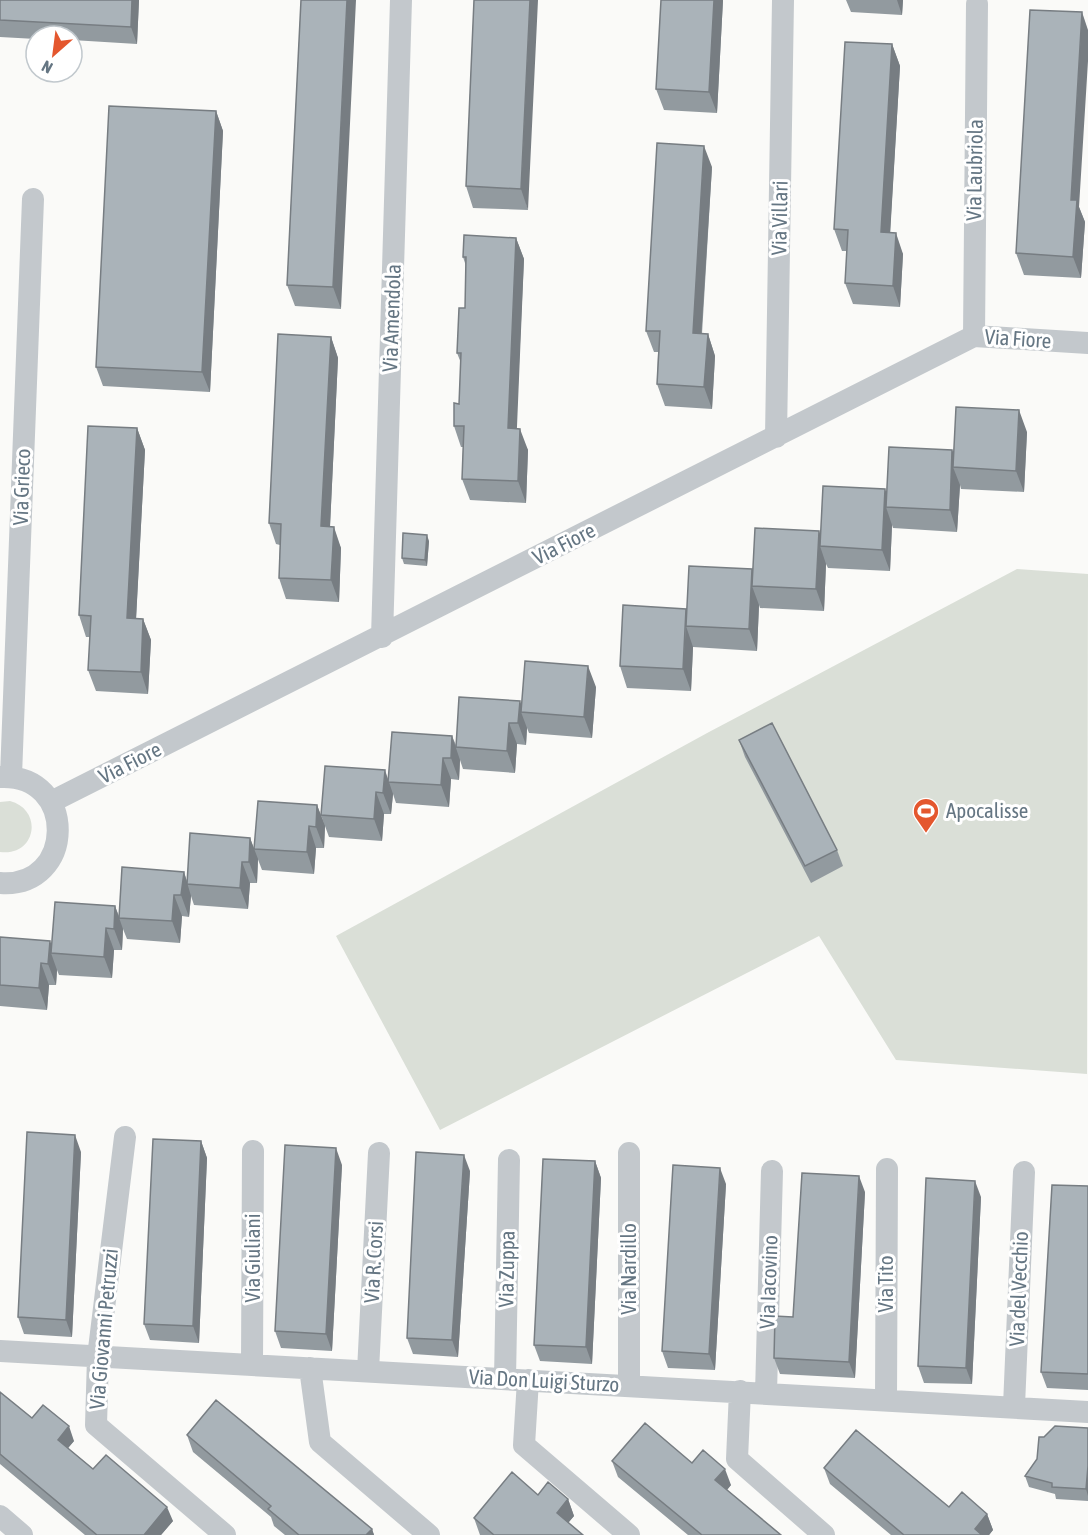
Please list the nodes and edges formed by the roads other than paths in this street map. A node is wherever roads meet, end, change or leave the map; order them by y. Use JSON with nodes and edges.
{"nodes":[{"id":1,"x":401,"y":0,"type":"edge"},
{"id":2,"x":783,"y":0,"type":"edge"},
{"id":3,"x":977,"y":4,"type":"dead end"},
{"id":4,"x":33,"y":199,"type":"dead end"},
{"id":5,"x":974,"y":336,"type":"junction"},
{"id":6,"x":1088,"y":343,"type":"edge"},
{"id":7,"x":776,"y":437,"type":"junction"},
{"id":8,"x":382,"y":637,"type":"junction"},
{"id":9,"x":6,"y":777,"type":"edge"},
{"id":10,"x":51,"y":802,"type":"junction"},
{"id":11,"x":0,"y":883,"type":"edge"},
{"id":12,"x":125,"y":1137,"type":"dead end"},
{"id":13,"x":253,"y":1151,"type":"dead end"},
{"id":14,"x":379,"y":1153,"type":"dead end"},
{"id":15,"x":629,"y":1154,"type":"dead end"},
{"id":16,"x":509,"y":1160,"type":"dead end"},
{"id":17,"x":887,"y":1169,"type":"dead end"},
{"id":18,"x":772,"y":1171,"type":"dead end"},
{"id":19,"x":1024,"y":1172,"type":"dead end"},
{"id":20,"x":0,"y":1351,"type":"edge"},
{"id":21,"x":98,"y":1357,"type":"junction"},
{"id":22,"x":252,"y":1365,"type":"junction"},
{"id":23,"x":310,"y":1368,"type":"junction"},
{"id":24,"x":368,"y":1371,"type":"junction"},
{"id":25,"x":505,"y":1379,"type":"junction"},
{"id":26,"x":528,"y":1380,"type":"junction"},
{"id":27,"x":629,"y":1385,"type":"junction"},
{"id":28,"x":740,"y":1391,"type":"junction"},
{"id":29,"x":766,"y":1393,"type":"junction"},
{"id":30,"x":886,"y":1399,"type":"junction"},
{"id":31,"x":1014,"y":1406,"type":"junction"},
{"id":32,"x":1088,"y":1412,"type":"edge"},
{"id":33,"x":0,"y":1516,"type":"edge"},
{"id":34,"x":22,"y":1535,"type":"edge"},
{"id":35,"x":225,"y":1535,"type":"edge"},
{"id":36,"x":429,"y":1535,"type":"edge"},
{"id":37,"x":629,"y":1535,"type":"edge"},
{"id":38,"x":824,"y":1535,"type":"edge"}],
"edges":[{"from":1,"to":8,"type":"street","name":"Via Amendola"},
{"from":2,"to":7,"type":"street","name":"Via Villari"},
{"from":3,"to":5,"type":"street","name":"Via Laubriola"},
{"from":4,"to":9,"type":"street","name":"Via Grieco"},
{"from":5,"to":6,"type":"street","name":"Via Fiore"},
{"from":5,"to":7,"type":"street","name":"Via Fiore"},
{"from":7,"to":8,"type":"street","name":"Via Fiore"},
{"from":8,"to":10,"type":"street","name":"Via Fiore"},
{"from":9,"to":10,"type":"street"},
{"from":10,"to":11,"type":"street"},
{"from":12,"to":21,"type":"street","name":"Via Giovanni Petruzzi"},
{"from":13,"to":22,"type":"street","name":"Via Giuliani"},
{"from":14,"to":24,"type":"street","name":"Via R. Corsi"},
{"from":15,"to":27,"type":"street","name":"Via Nardillo"},
{"from":16,"to":25,"type":"street","name":"Via Zuppa"},
{"from":17,"to":30,"type":"street","name":"Via Tito"},
{"from":18,"to":29,"type":"street","name":"Via Iacovino"},
{"from":19,"to":31,"type":"street","name":"Via del Vecchio"},
{"from":20,"to":21,"type":"street","name":"Via Don Luigi Sturzo"},
{"from":21,"to":22,"type":"street","name":"Via Don Luigi Sturzo"},
{"from":21,"to":35,"type":"street","name":"Via Giovanni Petruzzi"},
{"from":22,"to":23,"type":"street","name":"Via Don Luigi Sturzo"},
{"from":23,"to":24,"type":"street","name":"Via Don Luigi Sturzo"},
{"from":23,"to":36,"type":"street"},
{"from":24,"to":25,"type":"street","name":"Via Don Luigi Sturzo"},
{"from":25,"to":26,"type":"street","name":"Via Don Luigi Sturzo"},
{"from":26,"to":27,"type":"street","name":"Via Don Luigi Sturzo"},
{"from":26,"to":37,"type":"street"},
{"from":27,"to":28,"type":"street","name":"Via Don Luigi Sturzo"},
{"from":28,"to":29,"type":"street","name":"Via Don Luigi Sturzo"},
{"from":28,"to":38,"type":"street"},
{"from":29,"to":30,"type":"street","name":"Via Don Luigi Sturzo"},
{"from":30,"to":31,"type":"street","name":"Via Don Luigi Sturzo"},
{"from":31,"to":32,"type":"street","name":"Via Don Luigi Sturzo"},
{"from":33,"to":34,"type":"street"}]}
